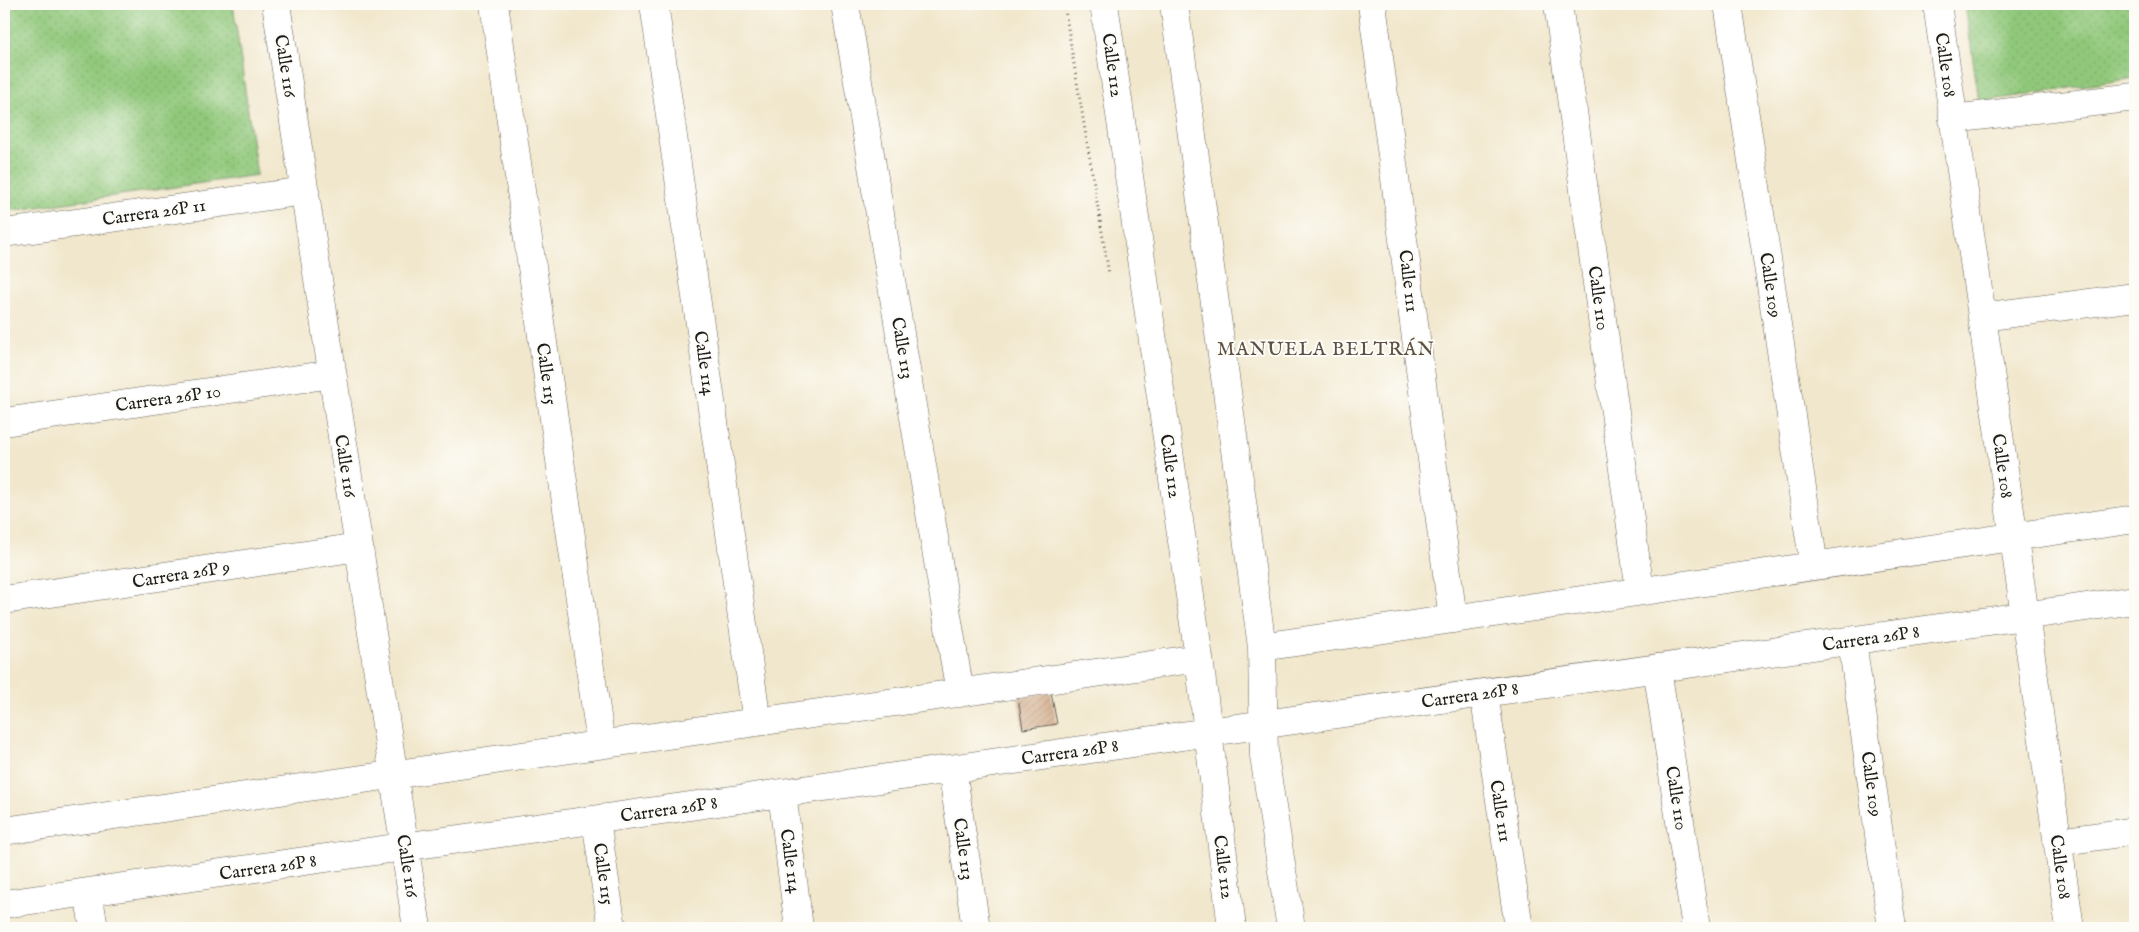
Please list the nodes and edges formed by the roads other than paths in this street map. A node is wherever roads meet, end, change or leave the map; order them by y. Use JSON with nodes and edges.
{"nodes":[{"id":1,"x":276,"y":4,"type":"edge"},
{"id":2,"x":494,"y":4,"type":"edge"},
{"id":3,"x":654,"y":4,"type":"edge"},
{"id":4,"x":845,"y":4,"type":"edge"},
{"id":5,"x":1104,"y":4,"type":"edge"},
{"id":6,"x":1174,"y":4,"type":"edge"},
{"id":7,"x":1372,"y":4,"type":"edge"},
{"id":8,"x":1558,"y":4,"type":"edge"},
{"id":9,"x":1728,"y":4,"type":"edge"},
{"id":10,"x":1937,"y":4,"type":"edge"},
{"id":11,"x":2135,"y":97,"type":"edge"},
{"id":12,"x":1953,"y":118,"type":"junction"},
{"id":13,"x":305,"y":191,"type":"junction"},
{"id":14,"x":4,"y":232,"type":"edge"},
{"id":15,"x":2135,"y":297,"type":"edge"},
{"id":16,"x":1982,"y":317,"type":"junction"},
{"id":17,"x":332,"y":374,"type":"junction"},
{"id":18,"x":4,"y":422,"type":"edge"},
{"id":19,"x":2135,"y":519,"type":"edge"},
{"id":20,"x":2014,"y":537,"type":"junction"},
{"id":21,"x":358,"y":547,"type":"junction"},
{"id":22,"x":1814,"y":566,"type":"junction"},
{"id":23,"x":1640,"y":591,"type":"junction"},
{"id":24,"x":4,"y":600,"type":"edge"},
{"id":25,"x":2135,"y":600,"type":"edge"},
{"id":26,"x":2025,"y":616,"type":"junction"},
{"id":27,"x":1453,"y":619,"type":"junction"},
{"id":28,"x":1852,"y":641,"type":"junction"},
{"id":29,"x":1262,"y":647,"type":"junction"},
{"id":30,"x":1199,"y":658,"type":"junction"},
{"id":31,"x":1657,"y":668,"type":"junction"},
{"id":32,"x":960,"y":693,"type":"junction"},
{"id":33,"x":1484,"y":693,"type":"junction"},
{"id":34,"x":757,"y":722,"type":"junction"},
{"id":35,"x":1263,"y":725,"type":"junction"},
{"id":36,"x":1207,"y":733,"type":"junction"},
{"id":37,"x":601,"y":744,"type":"junction"},
{"id":38,"x":952,"y":769,"type":"junction"},
{"id":39,"x":393,"y":775,"type":"junction"},
{"id":40,"x":782,"y":793,"type":"junction"},
{"id":41,"x":596,"y":820,"type":"junction"},
{"id":42,"x":4,"y":831,"type":"edge"},
{"id":43,"x":2135,"y":831,"type":"edge"},
{"id":44,"x":2057,"y":842,"type":"junction"},
{"id":45,"x":405,"y":847,"type":"junction"},
{"id":46,"x":88,"y":892,"type":"junction"},
{"id":47,"x":4,"y":904,"type":"edge"},
{"id":48,"x":94,"y":928,"type":"edge"},
{"id":49,"x":417,"y":928,"type":"edge"},
{"id":50,"x":612,"y":928,"type":"edge"},
{"id":51,"x":800,"y":928,"type":"edge"},
{"id":52,"x":976,"y":928,"type":"edge"},
{"id":53,"x":1232,"y":928,"type":"edge"},
{"id":54,"x":1291,"y":928,"type":"edge"},
{"id":55,"x":1519,"y":928,"type":"edge"},
{"id":56,"x":1696,"y":928,"type":"edge"},
{"id":57,"x":1892,"y":928,"type":"edge"},
{"id":58,"x":2070,"y":928,"type":"edge"}],
"edges":[{"from":1,"to":13,"type":"street","name":"Calle 116"},
{"from":2,"to":37,"type":"street","name":"Calle 115"},
{"from":3,"to":34,"type":"street","name":"Calle 114"},
{"from":4,"to":32,"type":"street","name":"Calle 113"},
{"from":5,"to":30,"type":"street","name":"Calle 112"},
{"from":6,"to":29,"type":"street"},
{"from":7,"to":27,"type":"street","name":"Calle 111"},
{"from":8,"to":23,"type":"street","name":"Calle 110"},
{"from":9,"to":22,"type":"street","name":"Calle 109"},
{"from":10,"to":12,"type":"street","name":"Calle 108"},
{"from":11,"to":12,"type":"street"},
{"from":12,"to":16,"type":"street","name":"Calle 108"},
{"from":13,"to":14,"type":"street","name":"Carrera 26P 11"},
{"from":13,"to":17,"type":"street","name":"Calle 116"},
{"from":15,"to":16,"type":"street"},
{"from":16,"to":20,"type":"street","name":"Calle 108"},
{"from":17,"to":18,"type":"street","name":"Carrera 26P 10"},
{"from":17,"to":21,"type":"street","name":"Calle 116"},
{"from":19,"to":20,"type":"street"},
{"from":20,"to":22,"type":"street"},
{"from":20,"to":26,"type":"street","name":"Calle 108"},
{"from":21,"to":24,"type":"street","name":"Carrera 26P 9"},
{"from":21,"to":39,"type":"street","name":"Calle 116"},
{"from":22,"to":23,"type":"street"},
{"from":23,"to":27,"type":"street"},
{"from":25,"to":26,"type":"street","name":"Carrera 26P 8"},
{"from":26,"to":28,"type":"street","name":"Carrera 26P 8"},
{"from":26,"to":44,"type":"street","name":"Calle 108"},
{"from":27,"to":29,"type":"street"},
{"from":28,"to":31,"type":"street","name":"Carrera 26P 8"},
{"from":28,"to":57,"type":"street","name":"Calle 109"},
{"from":29,"to":35,"type":"street"},
{"from":30,"to":32,"type":"street"},
{"from":30,"to":36,"type":"street","name":"Calle 112"},
{"from":31,"to":33,"type":"street","name":"Carrera 26P 8"},
{"from":31,"to":56,"type":"street","name":"Calle 110"},
{"from":32,"to":34,"type":"street"},
{"from":33,"to":35,"type":"street","name":"Carrera 26P 8"},
{"from":33,"to":55,"type":"street","name":"Calle 111"},
{"from":34,"to":37,"type":"street"},
{"from":35,"to":36,"type":"street","name":"Carrera 26P 8"},
{"from":35,"to":54,"type":"street"},
{"from":36,"to":38,"type":"street","name":"Carrera 26P 8"},
{"from":36,"to":53,"type":"street","name":"Calle 112"},
{"from":37,"to":39,"type":"street"},
{"from":38,"to":40,"type":"street","name":"Carrera 26P 8"},
{"from":38,"to":52,"type":"street","name":"Calle 113"},
{"from":39,"to":42,"type":"street"},
{"from":39,"to":45,"type":"street","name":"Calle 116"},
{"from":40,"to":41,"type":"street","name":"Carrera 26P 8"},
{"from":40,"to":51,"type":"street","name":"Calle 114"},
{"from":41,"to":45,"type":"street","name":"Carrera 26P 8"},
{"from":41,"to":50,"type":"street","name":"Calle 115"},
{"from":43,"to":44,"type":"street"},
{"from":44,"to":58,"type":"street","name":"Calle 108"},
{"from":45,"to":46,"type":"street","name":"Carrera 26P 8"},
{"from":45,"to":49,"type":"street","name":"Calle 116"},
{"from":46,"to":47,"type":"street","name":"Carrera 26P 8"},
{"from":46,"to":48,"type":"street"}]}
